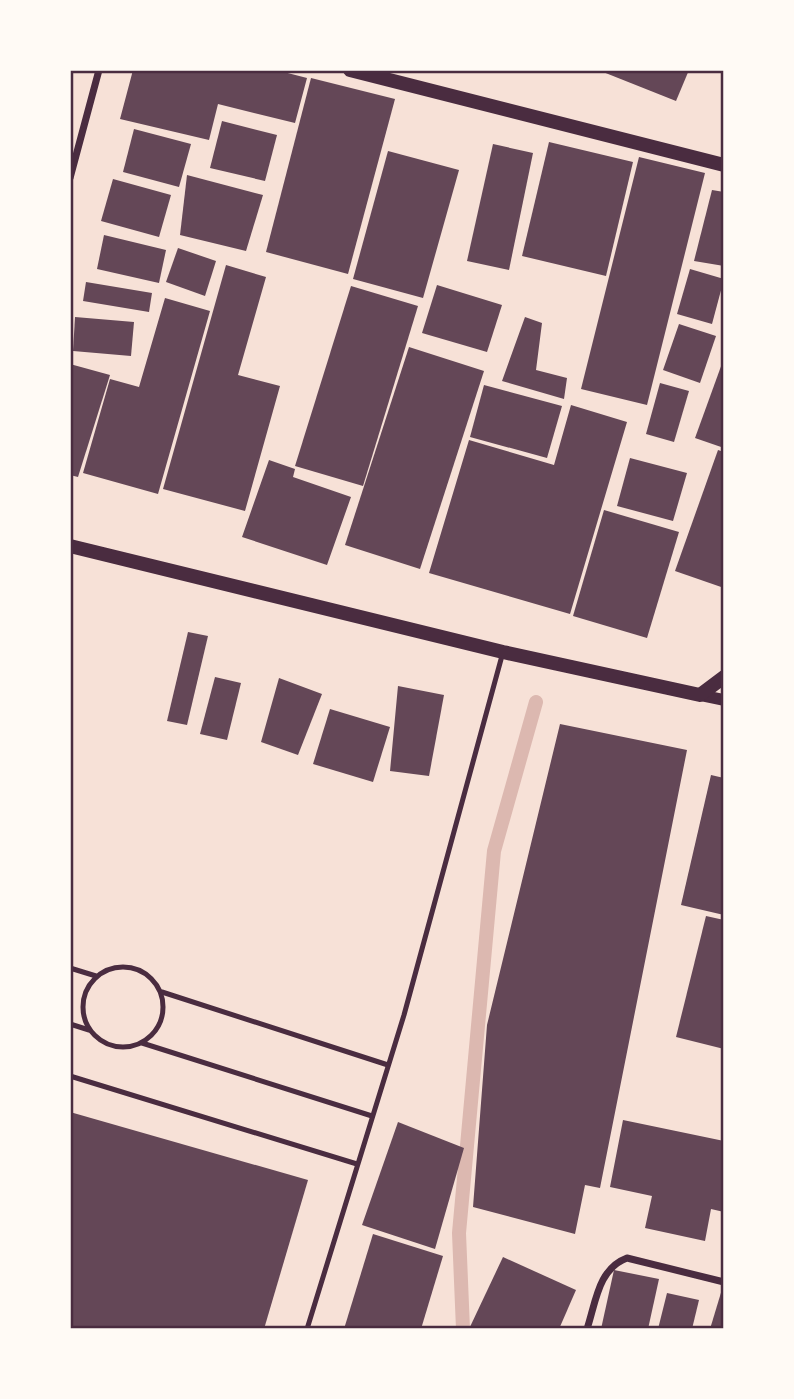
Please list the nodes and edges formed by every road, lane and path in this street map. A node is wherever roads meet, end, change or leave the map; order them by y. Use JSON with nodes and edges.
{"nodes":[{"id":1,"x":99,"y":70,"type":"edge"},
{"id":2,"x":350,"y":70,"type":"edge"},
{"id":3,"x":724,"y":165,"type":"edge"},
{"id":4,"x":70,"y":178,"type":"edge"},
{"id":5,"x":70,"y":546,"type":"edge"},
{"id":6,"x":503,"y":652,"type":"junction"},
{"id":7,"x":724,"y":677,"type":"edge"},
{"id":8,"x":700,"y":695,"type":"junction"},
{"id":9,"x":724,"y":700,"type":"edge"},
{"id":10,"x":70,"y":968,"type":"edge"},
{"id":11,"x":96,"y":976,"type":"junction"},
{"id":12,"x":162,"y":992,"type":"junction"},
{"id":13,"x":70,"y":1024,"type":"edge"},
{"id":14,"x":89,"y":1030,"type":"junction"},
{"id":15,"x":142,"y":1043,"type":"junction"},
{"id":16,"x":388,"y":1065,"type":"junction"},
{"id":17,"x":70,"y":1076,"type":"edge"},
{"id":18,"x":372,"y":1116,"type":"junction"},
{"id":19,"x":357,"y":1164,"type":"junction"},
{"id":20,"x":724,"y":1282,"type":"edge"},
{"id":21,"x":307,"y":1329,"type":"edge"},
{"id":22,"x":587,"y":1329,"type":"edge"}],
"edges":[{"from":1,"to":4,"type":"street"},
{"from":2,"to":3,"type":"main road"},
{"from":5,"to":6,"type":"main road"},
{"from":6,"to":8,"type":"main road"},
{"from":6,"to":16,"type":"lane"},
{"from":7,"to":8,"type":"main road"},
{"from":8,"to":9,"type":"street"},
{"from":10,"to":11,"type":"lane"},
{"from":11,"to":12,"type":"lane"},
{"from":11,"to":14,"type":"lane"},
{"from":12,"to":15,"type":"lane"},
{"from":12,"to":16,"type":"lane"},
{"from":13,"to":14,"type":"lane"},
{"from":14,"to":15,"type":"lane"},
{"from":15,"to":18,"type":"lane"},
{"from":16,"to":18,"type":"lane"},
{"from":17,"to":19,"type":"lane"},
{"from":18,"to":19,"type":"lane"},
{"from":19,"to":21,"type":"lane"},
{"from":20,"to":22,"type":"street"}]}
